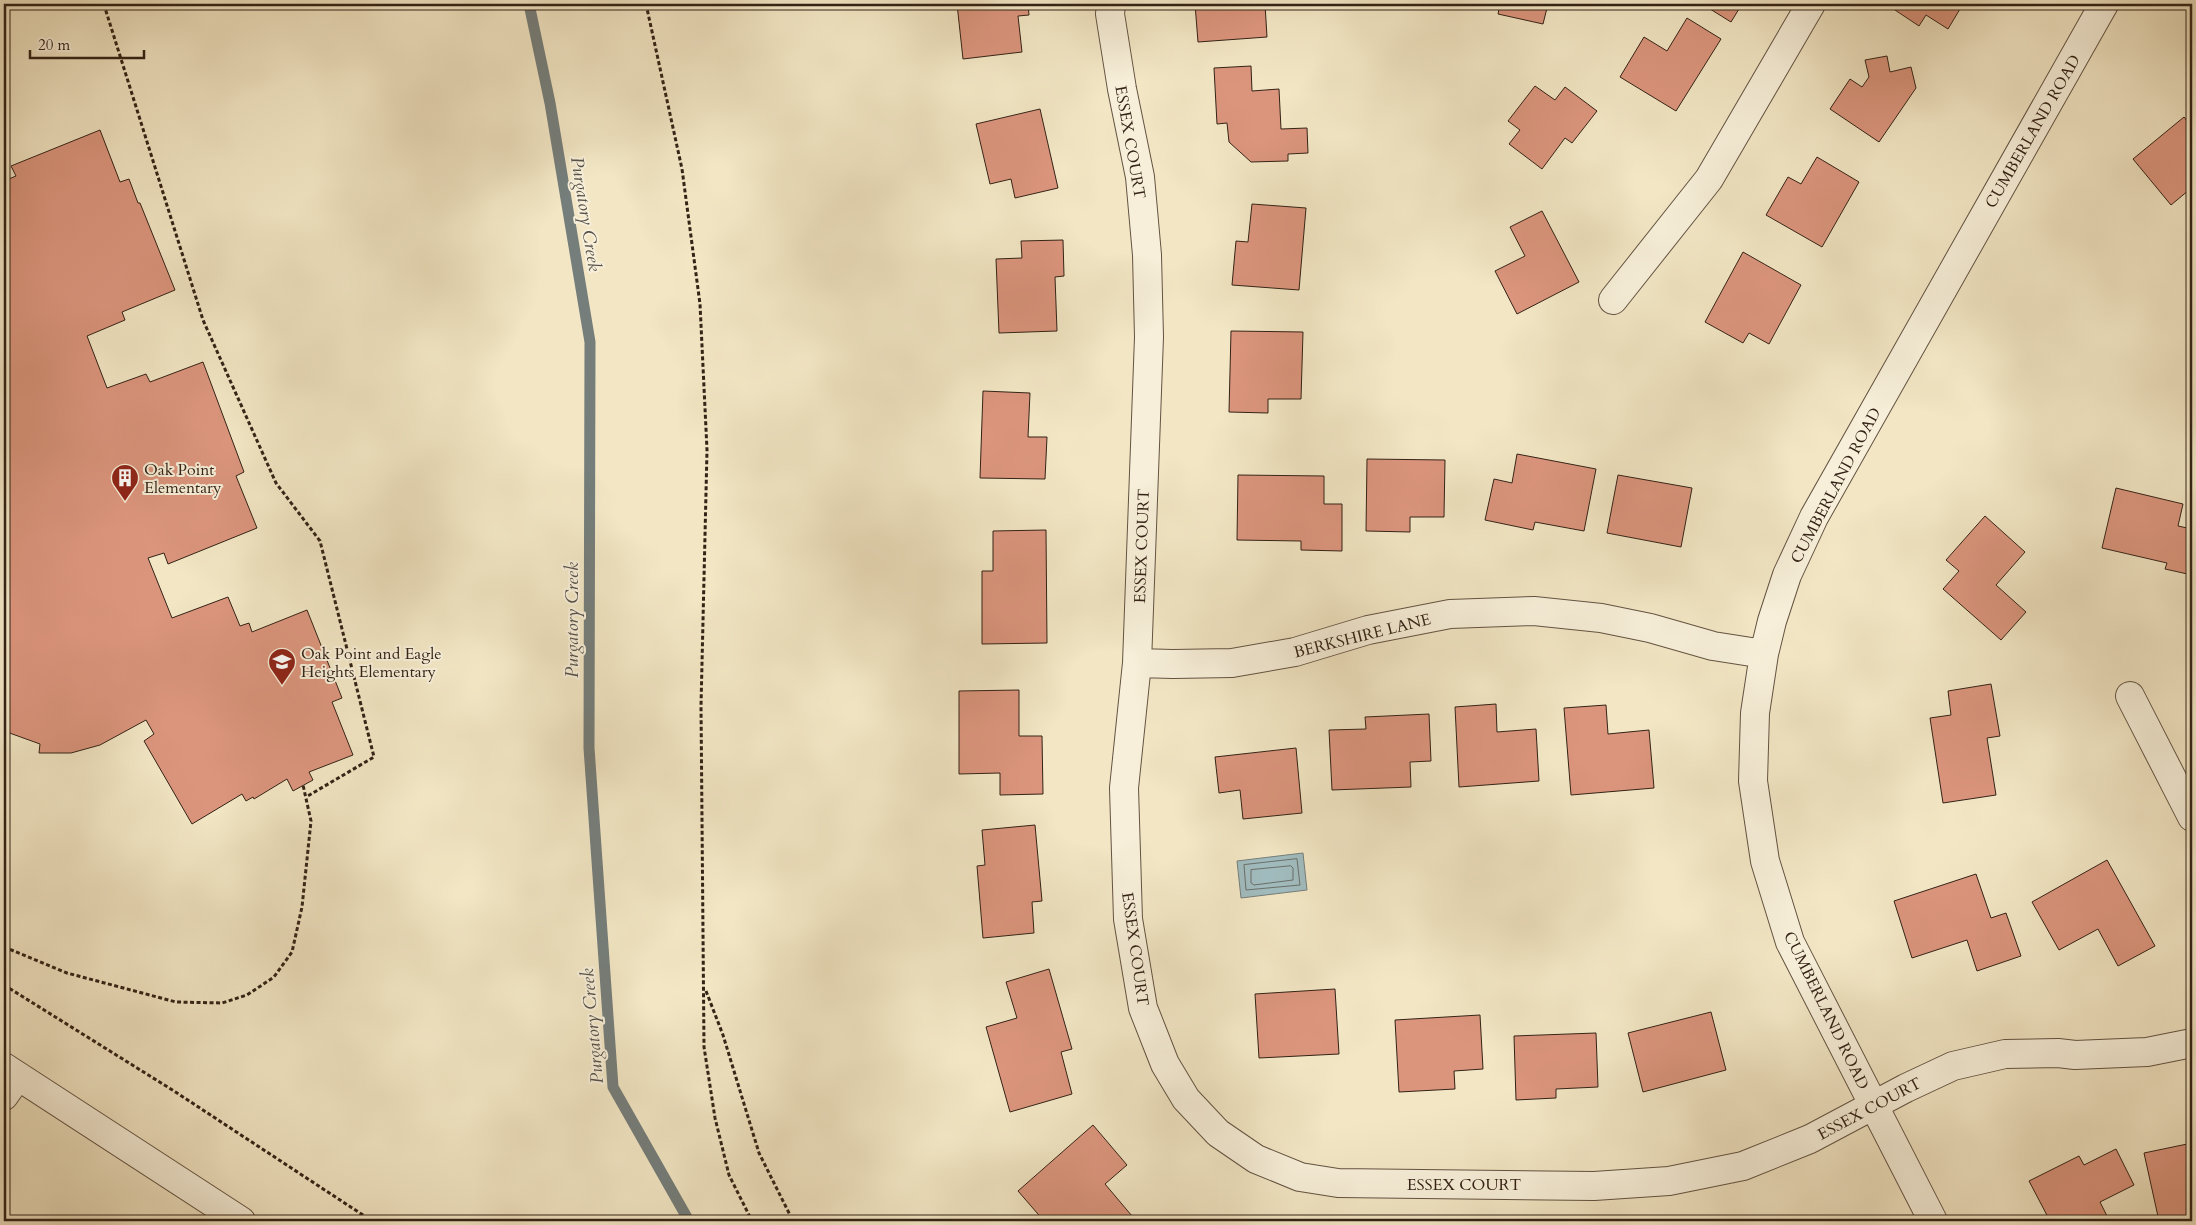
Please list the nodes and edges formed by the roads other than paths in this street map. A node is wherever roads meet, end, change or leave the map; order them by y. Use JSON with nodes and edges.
{"nodes":[{"id":1,"x":1111,"y":4,"type":"edge"},
{"id":2,"x":1811,"y":4,"type":"edge"},
{"id":3,"x":2104,"y":4,"type":"edge"},
{"id":4,"x":1613,"y":300,"type":"dead end"},
{"id":5,"x":1764,"y":654,"type":"junction"},
{"id":6,"x":1137,"y":663,"type":"junction"},
{"id":7,"x":2130,"y":696,"type":"dead end"},
{"id":8,"x":2192,"y":817,"type":"edge"},
{"id":9,"x":2192,"y":1043,"type":"edge"},
{"id":10,"x":9,"y":1080,"type":"edge"},
{"id":11,"x":1873,"y":1105,"type":"junction"},
{"id":12,"x":241,"y":1221,"type":"edge"},
{"id":13,"x":1933,"y":1221,"type":"edge"}],
"edges":[{"from":1,"to":6,"type":"street","name":"ESSEX COURT"},
{"from":2,"to":4,"type":"street"},
{"from":3,"to":5,"type":"street","name":"CUMBERLAND ROAD"},
{"from":5,"to":6,"type":"street","name":"BERKSHIRE LANE"},
{"from":5,"to":11,"type":"street","name":"CUMBERLAND ROAD"},
{"from":6,"to":11,"type":"street","name":"ESSEX COURT"},
{"from":7,"to":8,"type":"street"},
{"from":9,"to":11,"type":"street","name":"ESSEX COURT"},
{"from":10,"to":12,"type":"street"},
{"from":11,"to":13,"type":"street","name":"CUMBERLAND ROAD"}]}
